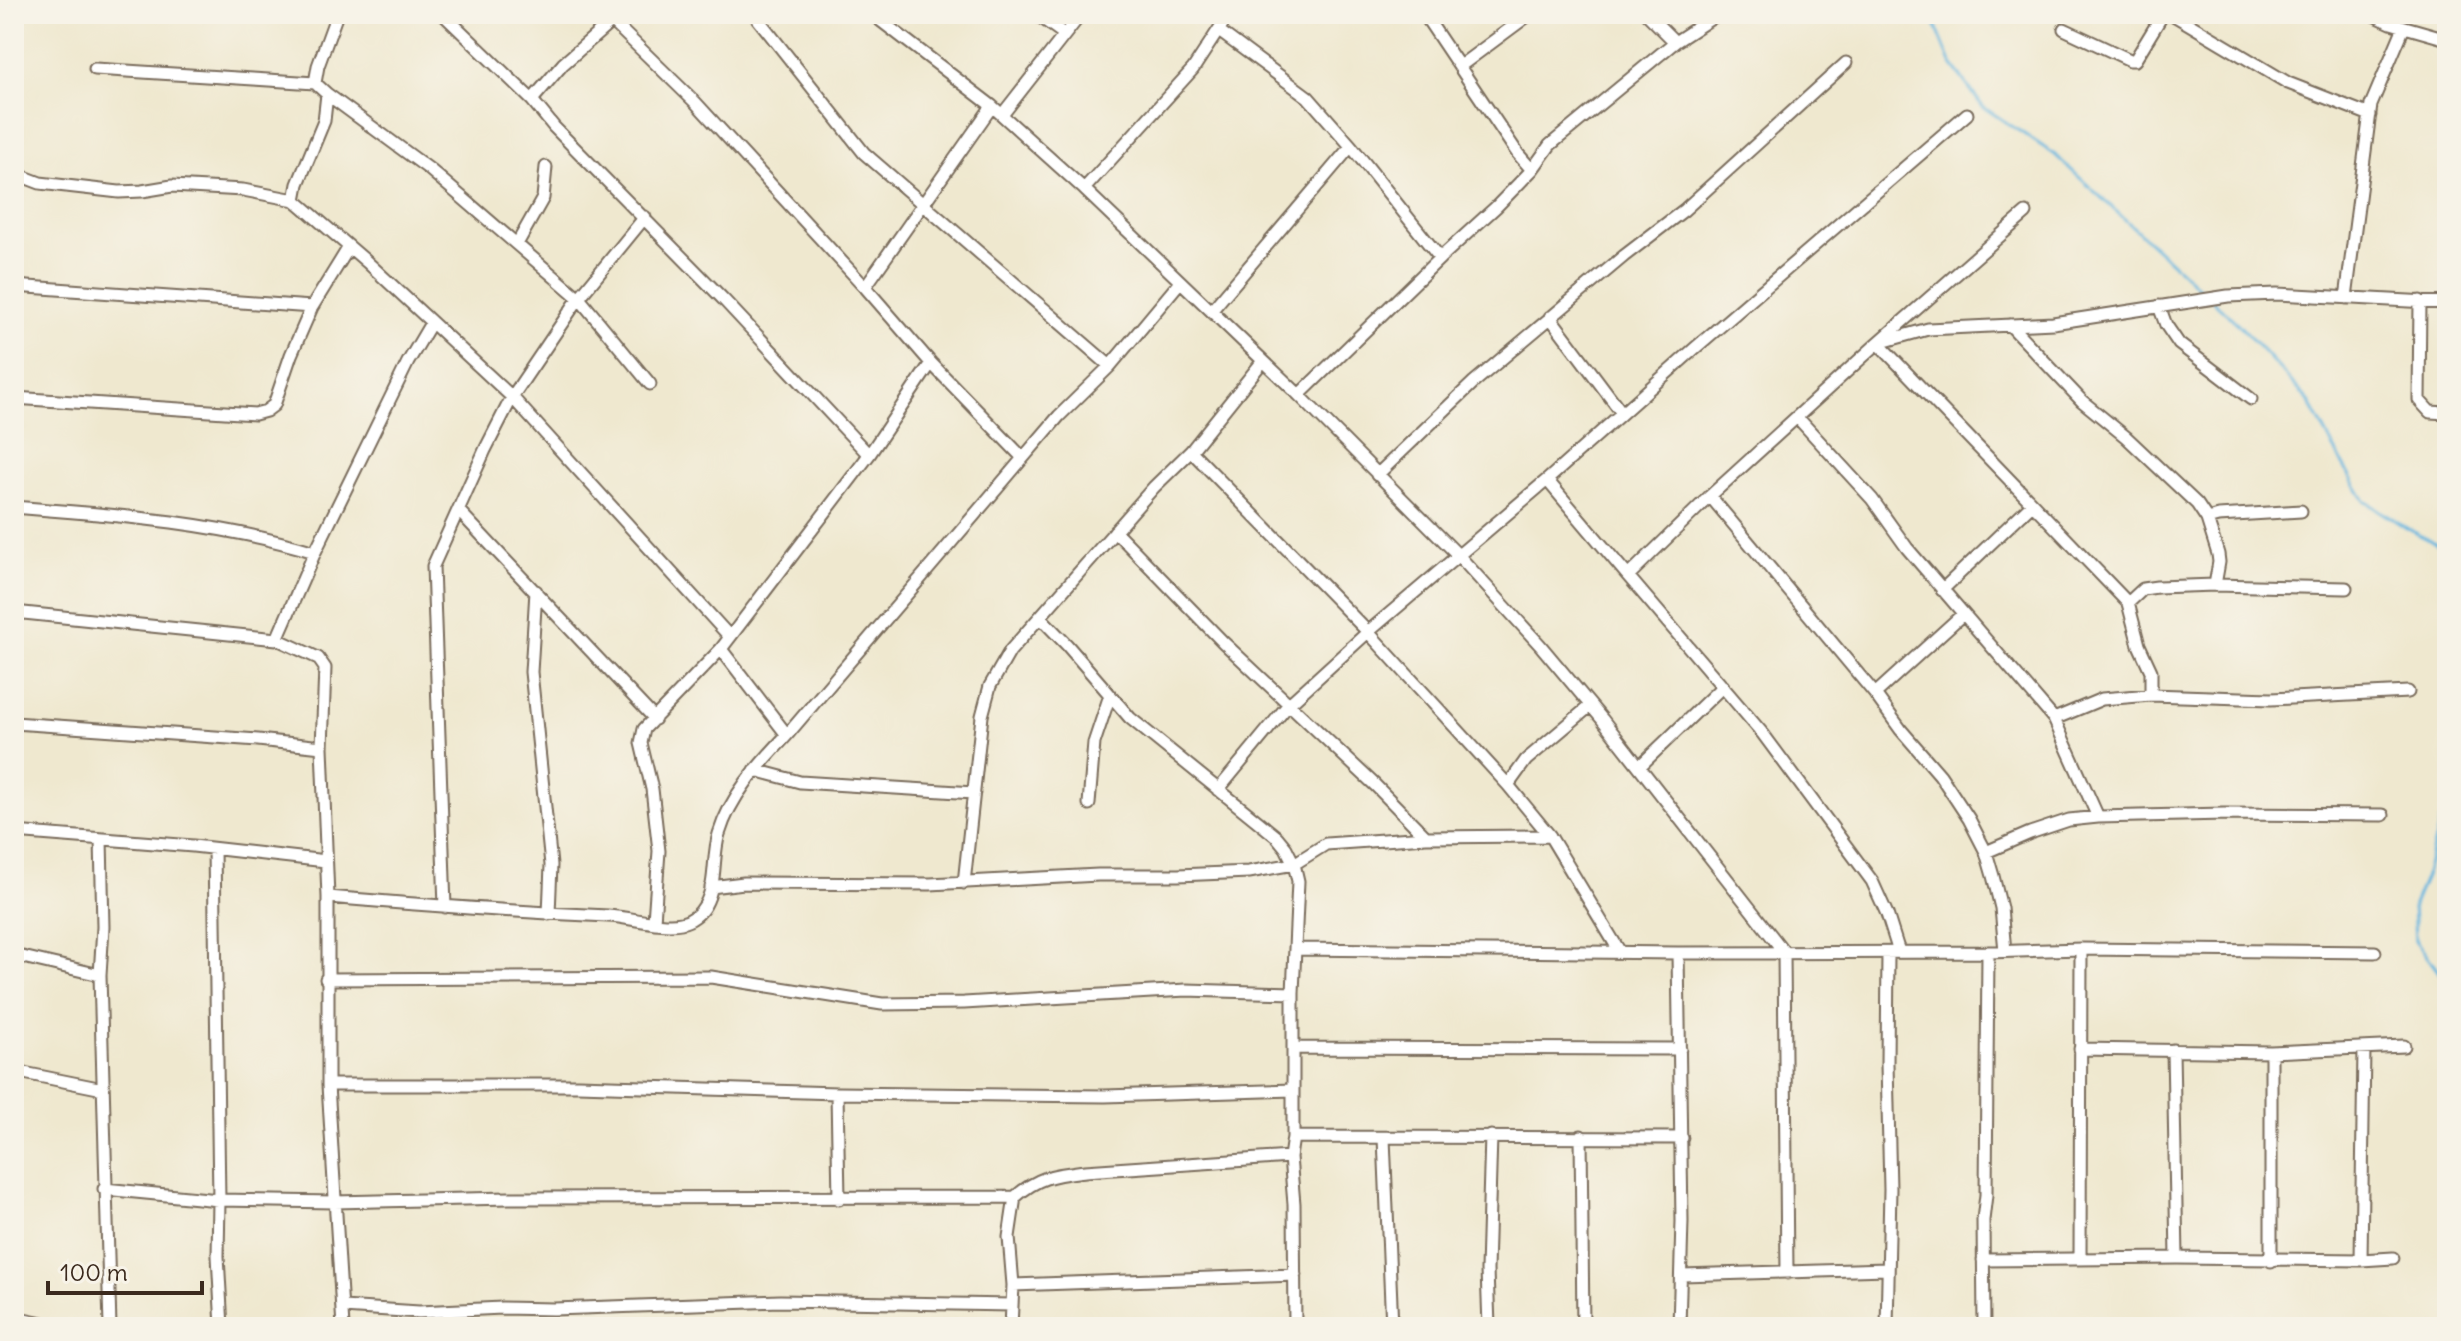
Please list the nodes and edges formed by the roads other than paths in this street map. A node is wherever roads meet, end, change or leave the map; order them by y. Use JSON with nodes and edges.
{"nodes":[{"id":1,"x":337,"y":14,"type":"edge"},
{"id":2,"x":443,"y":14,"type":"edge"},
{"id":3,"x":754,"y":14,"type":"edge"},
{"id":4,"x":872,"y":14,"type":"edge"},
{"id":5,"x":1036,"y":14,"type":"edge"},
{"id":6,"x":1081,"y":14,"type":"edge"},
{"id":7,"x":1229,"y":14,"type":"edge"},
{"id":8,"x":1424,"y":14,"type":"edge"},
{"id":9,"x":1530,"y":14,"type":"edge"},
{"id":10,"x":1647,"y":14,"type":"edge"},
{"id":11,"x":1718,"y":14,"type":"edge"},
{"id":12,"x":2163,"y":14,"type":"edge"},
{"id":13,"x":2172,"y":14,"type":"edge"},
{"id":14,"x":2371,"y":14,"type":"edge"},
{"id":15,"x":607,"y":17,"type":"edge"},
{"id":16,"x":2404,"y":27,"type":"junction"},
{"id":17,"x":2064,"y":29,"type":"dead end"},
{"id":18,"x":1219,"y":31,"type":"junction"},
{"id":19,"x":1064,"y":34,"type":"junction"},
{"id":20,"x":2447,"y":39,"type":"edge"},
{"id":21,"x":1675,"y":42,"type":"junction"},
{"id":22,"x":1846,"y":63,"type":"dead end"},
{"id":23,"x":1460,"y":66,"type":"junction"},
{"id":24,"x":95,"y":69,"type":"dead end"},
{"id":25,"x":315,"y":83,"type":"junction"},
{"id":26,"x":327,"y":94,"type":"junction"},
{"id":27,"x":532,"y":100,"type":"junction"},
{"id":28,"x":992,"y":106,"type":"junction"},
{"id":29,"x":1967,"y":114,"type":"dead end"},
{"id":30,"x":1002,"y":115,"type":"junction"},
{"id":31,"x":2370,"y":115,"type":"junction"},
{"id":32,"x":1351,"y":146,"type":"junction"},
{"id":33,"x":546,"y":167,"type":"dead end"},
{"id":34,"x":1532,"y":170,"type":"junction"},
{"id":35,"x":14,"y":173,"type":"edge"},
{"id":36,"x":1084,"y":189,"type":"junction"},
{"id":37,"x":295,"y":200,"type":"junction"},
{"id":38,"x":923,"y":205,"type":"junction"},
{"id":39,"x":2026,"y":213,"type":"dead end"},
{"id":40,"x":645,"y":217,"type":"junction"},
{"id":41,"x":517,"y":244,"type":"junction"},
{"id":42,"x":349,"y":247,"type":"junction"},
{"id":43,"x":1440,"y":258,"type":"junction"},
{"id":44,"x":1180,"y":282,"type":"junction"},
{"id":45,"x":14,"y":286,"type":"edge"},
{"id":46,"x":865,"y":287,"type":"junction"},
{"id":47,"x":579,"y":298,"type":"junction"},
{"id":48,"x":2346,"y":298,"type":"junction"},
{"id":49,"x":2420,"y":301,"type":"junction"},
{"id":50,"x":2447,"y":303,"type":"edge"},
{"id":51,"x":2159,"y":306,"type":"junction"},
{"id":52,"x":312,"y":307,"type":"junction"},
{"id":53,"x":1212,"y":310,"type":"junction"},
{"id":54,"x":1550,"y":317,"type":"junction"},
{"id":55,"x":431,"y":323,"type":"junction"},
{"id":56,"x":2010,"y":325,"type":"junction"},
{"id":57,"x":1878,"y":343,"type":"junction"},
{"id":58,"x":1263,"y":361,"type":"junction"},
{"id":59,"x":931,"y":363,"type":"junction"},
{"id":60,"x":1110,"y":366,"type":"junction"},
{"id":61,"x":650,"y":384,"type":"dead end"},
{"id":62,"x":1299,"y":395,"type":"junction"},
{"id":63,"x":512,"y":397,"type":"junction"},
{"id":64,"x":14,"y":398,"type":"edge"},
{"id":65,"x":2251,"y":399,"type":"dead end"},
{"id":66,"x":1622,"y":413,"type":"junction"},
{"id":67,"x":2447,"y":413,"type":"edge"},
{"id":68,"x":1797,"y":417,"type":"junction"},
{"id":69,"x":1191,"y":451,"type":"junction"},
{"id":70,"x":869,"y":455,"type":"junction"},
{"id":71,"x":1023,"y":458,"type":"junction"},
{"id":72,"x":1377,"y":475,"type":"junction"},
{"id":73,"x":1547,"y":480,"type":"junction"},
{"id":74,"x":1710,"y":496,"type":"junction"},
{"id":75,"x":2032,"y":504,"type":"junction"},
{"id":76,"x":14,"y":507,"type":"edge"},
{"id":77,"x":458,"y":510,"type":"junction"},
{"id":78,"x":2301,"y":511,"type":"dead end"},
{"id":79,"x":2207,"y":519,"type":"junction"},
{"id":80,"x":1115,"y":531,"type":"junction"},
{"id":81,"x":315,"y":552,"type":"junction"},
{"id":82,"x":1458,"y":555,"type":"junction"},
{"id":83,"x":1628,"y":576,"type":"junction"},
{"id":84,"x":2215,"y":585,"type":"junction"},
{"id":85,"x":2346,"y":588,"type":"dead end"},
{"id":86,"x":1942,"y":590,"type":"junction"},
{"id":87,"x":536,"y":591,"type":"junction"},
{"id":88,"x":2128,"y":603,"type":"junction"},
{"id":89,"x":14,"y":612,"type":"edge"},
{"id":90,"x":1963,"y":614,"type":"junction"},
{"id":91,"x":1041,"y":618,"type":"junction"},
{"id":92,"x":1368,"y":632,"type":"junction"},
{"id":93,"x":730,"y":637,"type":"junction"},
{"id":94,"x":277,"y":639,"type":"junction"},
{"id":95,"x":721,"y":649,"type":"junction"},
{"id":96,"x":1723,"y":686,"type":"junction"},
{"id":97,"x":2408,"y":692,"type":"dead end"},
{"id":98,"x":1875,"y":694,"type":"junction"},
{"id":99,"x":1110,"y":695,"type":"junction"},
{"id":100,"x":2151,"y":695,"type":"junction"},
{"id":101,"x":1289,"y":704,"type":"junction"},
{"id":102,"x":1590,"y":706,"type":"junction"},
{"id":103,"x":655,"y":719,"type":"junction"},
{"id":104,"x":2054,"y":719,"type":"junction"},
{"id":105,"x":14,"y":723,"type":"edge"},
{"id":106,"x":787,"y":735,"type":"junction"},
{"id":107,"x":322,"y":747,"type":"junction"},
{"id":108,"x":1640,"y":766,"type":"junction"},
{"id":109,"x":755,"y":770,"type":"junction"},
{"id":110,"x":1508,"y":785,"type":"junction"},
{"id":111,"x":1218,"y":790,"type":"junction"},
{"id":112,"x":974,"y":793,"type":"junction"},
{"id":113,"x":1089,"y":804,"type":"dead end"},
{"id":114,"x":2383,"y":815,"type":"dead end"},
{"id":115,"x":2098,"y":817,"type":"junction"},
{"id":116,"x":14,"y":832,"type":"edge"},
{"id":117,"x":1550,"y":836,"type":"junction"},
{"id":118,"x":1426,"y":837,"type":"junction"},
{"id":119,"x":101,"y":839,"type":"junction"},
{"id":120,"x":214,"y":849,"type":"junction"},
{"id":121,"x":1986,"y":852,"type":"junction"},
{"id":122,"x":326,"y":861,"type":"junction"},
{"id":123,"x":1294,"y":864,"type":"junction"},
{"id":124,"x":964,"y":883,"type":"junction"},
{"id":125,"x":711,"y":887,"type":"junction"},
{"id":126,"x":328,"y":897,"type":"junction"},
{"id":127,"x":445,"y":907,"type":"junction"},
{"id":128,"x":549,"y":914,"type":"junction"},
{"id":129,"x":654,"y":921,"type":"junction"},
{"id":130,"x":1295,"y":949,"type":"junction"},
{"id":131,"x":2081,"y":949,"type":"junction"},
{"id":132,"x":2005,"y":951,"type":"junction"},
{"id":133,"x":1620,"y":952,"type":"junction"},
{"id":134,"x":1784,"y":952,"type":"junction"},
{"id":135,"x":1894,"y":952,"type":"junction"},
{"id":136,"x":1988,"y":952,"type":"junction"},
{"id":137,"x":2375,"y":952,"type":"dead end"},
{"id":138,"x":1678,"y":953,"type":"junction"},
{"id":139,"x":14,"y":955,"type":"edge"},
{"id":140,"x":100,"y":975,"type":"junction"},
{"id":141,"x":326,"y":979,"type":"junction"},
{"id":142,"x":1293,"y":993,"type":"junction"},
{"id":143,"x":2404,"y":1046,"type":"dead end"},
{"id":144,"x":1293,"y":1048,"type":"junction"},
{"id":145,"x":2364,"y":1048,"type":"junction"},
{"id":146,"x":1680,"y":1049,"type":"junction"},
{"id":147,"x":2080,"y":1049,"type":"junction"},
{"id":148,"x":2173,"y":1050,"type":"junction"},
{"id":149,"x":2271,"y":1052,"type":"junction"},
{"id":150,"x":14,"y":1071,"type":"edge"},
{"id":151,"x":328,"y":1085,"type":"junction"},
{"id":152,"x":103,"y":1089,"type":"junction"},
{"id":153,"x":1293,"y":1090,"type":"junction"},
{"id":154,"x":837,"y":1093,"type":"junction"},
{"id":155,"x":1491,"y":1136,"type":"junction"},
{"id":156,"x":1581,"y":1136,"type":"junction"},
{"id":157,"x":1293,"y":1137,"type":"junction"},
{"id":158,"x":1384,"y":1138,"type":"junction"},
{"id":159,"x":1682,"y":1138,"type":"junction"},
{"id":160,"x":1290,"y":1157,"type":"junction"},
{"id":161,"x":104,"y":1189,"type":"junction"},
{"id":162,"x":1015,"y":1197,"type":"junction"},
{"id":163,"x":839,"y":1199,"type":"junction"},
{"id":164,"x":219,"y":1200,"type":"junction"},
{"id":165,"x":334,"y":1202,"type":"junction"},
{"id":166,"x":2177,"y":1258,"type":"junction"},
{"id":167,"x":2393,"y":1258,"type":"dead end"},
{"id":168,"x":2080,"y":1259,"type":"junction"},
{"id":169,"x":1983,"y":1260,"type":"junction"},
{"id":170,"x":2361,"y":1260,"type":"junction"},
{"id":171,"x":2271,"y":1261,"type":"junction"},
{"id":172,"x":1887,"y":1269,"type":"junction"},
{"id":173,"x":1787,"y":1273,"type":"junction"},
{"id":174,"x":1295,"y":1275,"type":"junction"},
{"id":175,"x":1682,"y":1275,"type":"junction"},
{"id":176,"x":1013,"y":1285,"type":"junction"},
{"id":177,"x":1012,"y":1305,"type":"junction"},
{"id":178,"x":343,"y":1307,"type":"junction"},
{"id":179,"x":14,"y":1317,"type":"edge"},
{"id":180,"x":62,"y":1327,"type":"edge"},
{"id":181,"x":110,"y":1327,"type":"edge"},
{"id":182,"x":222,"y":1327,"type":"edge"},
{"id":183,"x":343,"y":1327,"type":"edge"},
{"id":184,"x":1011,"y":1327,"type":"edge"},
{"id":185,"x":1295,"y":1327,"type":"edge"},
{"id":186,"x":1392,"y":1327,"type":"edge"},
{"id":187,"x":1489,"y":1327,"type":"edge"},
{"id":188,"x":1583,"y":1327,"type":"edge"},
{"id":189,"x":1679,"y":1327,"type":"edge"},
{"id":190,"x":1887,"y":1327,"type":"edge"},
{"id":191,"x":1984,"y":1327,"type":"edge"}],
"edges":[{"from":1,"to":25,"type":"street"},
{"from":2,"to":27,"type":"street"},
{"from":3,"to":38,"type":"street"},
{"from":4,"to":28,"type":"street"},
{"from":5,"to":19,"type":"street"},
{"from":6,"to":19,"type":"street"},
{"from":7,"to":18,"type":"street"},
{"from":8,"to":23,"type":"street"},
{"from":9,"to":23,"type":"street"},
{"from":10,"to":21,"type":"street"},
{"from":11,"to":21,"type":"street"},
{"from":12,"to":17,"type":"street"},
{"from":13,"to":31,"type":"street"},
{"from":14,"to":16,"type":"street"},
{"from":15,"to":27,"type":"street"},
{"from":15,"to":46,"type":"street"},
{"from":16,"to":20,"type":"street"},
{"from":16,"to":31,"type":"street"},
{"from":18,"to":32,"type":"street"},
{"from":18,"to":36,"type":"street"},
{"from":19,"to":30,"type":"street"},
{"from":21,"to":34,"type":"street"},
{"from":22,"to":54,"type":"street"},
{"from":23,"to":34,"type":"street"},
{"from":24,"to":25,"type":"street"},
{"from":25,"to":26,"type":"street"},
{"from":26,"to":37,"type":"street"},
{"from":26,"to":41,"type":"street"},
{"from":27,"to":40,"type":"street"},
{"from":28,"to":30,"type":"street"},
{"from":28,"to":38,"type":"street"},
{"from":29,"to":66,"type":"street"},
{"from":30,"to":36,"type":"street"},
{"from":31,"to":48,"type":"street"},
{"from":32,"to":43,"type":"street"},
{"from":32,"to":53,"type":"street"},
{"from":33,"to":41,"type":"street"},
{"from":34,"to":43,"type":"street"},
{"from":35,"to":37,"type":"street"},
{"from":36,"to":44,"type":"street"},
{"from":37,"to":42,"type":"street"},
{"from":38,"to":46,"type":"street"},
{"from":38,"to":60,"type":"street"},
{"from":39,"to":57,"type":"street"},
{"from":40,"to":47,"type":"street"},
{"from":40,"to":70,"type":"street"},
{"from":41,"to":47,"type":"street"},
{"from":42,"to":52,"type":"street"},
{"from":42,"to":55,"type":"street"},
{"from":43,"to":62,"type":"street"},
{"from":44,"to":53,"type":"street"},
{"from":44,"to":60,"type":"street"},
{"from":45,"to":52,"type":"street"},
{"from":46,"to":59,"type":"street"},
{"from":47,"to":61,"type":"street"},
{"from":47,"to":63,"type":"street"},
{"from":48,"to":49,"type":"street"},
{"from":48,"to":51,"type":"street"},
{"from":49,"to":50,"type":"street"},
{"from":49,"to":67,"type":"street"},
{"from":51,"to":56,"type":"street"},
{"from":51,"to":65,"type":"street"},
{"from":52,"to":64,"type":"street"},
{"from":53,"to":58,"type":"street"},
{"from":54,"to":66,"type":"street"},
{"from":54,"to":72,"type":"street"},
{"from":55,"to":63,"type":"street"},
{"from":55,"to":81,"type":"street"},
{"from":56,"to":57,"type":"street"},
{"from":56,"to":79,"type":"street"},
{"from":57,"to":68,"type":"street"},
{"from":57,"to":75,"type":"street"},
{"from":58,"to":62,"type":"street"},
{"from":58,"to":69,"type":"street"},
{"from":59,"to":70,"type":"street"},
{"from":59,"to":71,"type":"street"},
{"from":60,"to":71,"type":"street"},
{"from":62,"to":72,"type":"street"},
{"from":63,"to":77,"type":"street"},
{"from":63,"to":93,"type":"street"},
{"from":66,"to":73,"type":"street"},
{"from":68,"to":74,"type":"street"},
{"from":68,"to":86,"type":"street"},
{"from":69,"to":80,"type":"street"},
{"from":69,"to":92,"type":"street"},
{"from":70,"to":93,"type":"street"},
{"from":71,"to":106,"type":"street"},
{"from":72,"to":82,"type":"street"},
{"from":73,"to":82,"type":"street"},
{"from":73,"to":83,"type":"street"},
{"from":74,"to":83,"type":"street"},
{"from":74,"to":98,"type":"street"},
{"from":75,"to":86,"type":"street"},
{"from":75,"to":88,"type":"street"},
{"from":76,"to":81,"type":"street"},
{"from":77,"to":87,"type":"street"},
{"from":77,"to":127,"type":"street"},
{"from":78,"to":79,"type":"street"},
{"from":79,"to":84,"type":"street"},
{"from":80,"to":91,"type":"street"},
{"from":80,"to":101,"type":"street"},
{"from":81,"to":94,"type":"street"},
{"from":82,"to":92,"type":"street"},
{"from":82,"to":102,"type":"street"},
{"from":83,"to":96,"type":"street"},
{"from":84,"to":85,"type":"street"},
{"from":84,"to":88,"type":"street"},
{"from":86,"to":90,"type":"street"},
{"from":87,"to":103,"type":"street"},
{"from":87,"to":128,"type":"street"},
{"from":88,"to":100,"type":"street"},
{"from":89,"to":94,"type":"street"},
{"from":90,"to":98,"type":"street"},
{"from":90,"to":104,"type":"street"},
{"from":91,"to":99,"type":"street"},
{"from":91,"to":112,"type":"street"},
{"from":92,"to":101,"type":"street"},
{"from":92,"to":110,"type":"street"},
{"from":93,"to":95,"type":"street"},
{"from":94,"to":107,"type":"street"},
{"from":95,"to":103,"type":"street"},
{"from":95,"to":106,"type":"street"},
{"from":96,"to":108,"type":"street"},
{"from":96,"to":135,"type":"street"},
{"from":97,"to":100,"type":"street"},
{"from":98,"to":121,"type":"street"},
{"from":99,"to":111,"type":"street"},
{"from":99,"to":113,"type":"street"},
{"from":100,"to":104,"type":"street"},
{"from":101,"to":111,"type":"street"},
{"from":101,"to":118,"type":"street"},
{"from":102,"to":108,"type":"street"},
{"from":102,"to":110,"type":"street"},
{"from":103,"to":129,"type":"street"},
{"from":104,"to":115,"type":"street"},
{"from":105,"to":107,"type":"street"},
{"from":106,"to":109,"type":"street"},
{"from":107,"to":122,"type":"street"},
{"from":108,"to":134,"type":"street"},
{"from":109,"to":112,"type":"street"},
{"from":109,"to":125,"type":"street"},
{"from":110,"to":117,"type":"street"},
{"from":111,"to":123,"type":"street"},
{"from":112,"to":124,"type":"street"},
{"from":114,"to":115,"type":"street"},
{"from":115,"to":121,"type":"street"},
{"from":116,"to":119,"type":"street"},
{"from":117,"to":118,"type":"street"},
{"from":117,"to":133,"type":"street"},
{"from":118,"to":123,"type":"street"},
{"from":119,"to":120,"type":"street"},
{"from":119,"to":140,"type":"street"},
{"from":120,"to":122,"type":"street"},
{"from":120,"to":164,"type":"street"},
{"from":121,"to":132,"type":"street"},
{"from":122,"to":126,"type":"street"},
{"from":123,"to":124,"type":"street"},
{"from":123,"to":130,"type":"street"},
{"from":124,"to":125,"type":"street"},
{"from":125,"to":129,"type":"street"},
{"from":126,"to":127,"type":"street"},
{"from":126,"to":141,"type":"street"},
{"from":127,"to":128,"type":"street"},
{"from":128,"to":129,"type":"street"},
{"from":130,"to":133,"type":"street"},
{"from":130,"to":142,"type":"street"},
{"from":131,"to":132,"type":"street"},
{"from":131,"to":137,"type":"street"},
{"from":131,"to":147,"type":"street"},
{"from":132,"to":136,"type":"street"},
{"from":133,"to":138,"type":"street"},
{"from":134,"to":135,"type":"street"},
{"from":134,"to":138,"type":"street"},
{"from":134,"to":173,"type":"street"},
{"from":135,"to":136,"type":"street"},
{"from":135,"to":172,"type":"street"},
{"from":136,"to":169,"type":"street"},
{"from":138,"to":146,"type":"street"},
{"from":139,"to":140,"type":"street"},
{"from":140,"to":152,"type":"street"},
{"from":141,"to":142,"type":"street"},
{"from":141,"to":151,"type":"street"},
{"from":142,"to":144,"type":"street"},
{"from":143,"to":145,"type":"street"},
{"from":144,"to":146,"type":"street"},
{"from":144,"to":153,"type":"street"},
{"from":145,"to":149,"type":"street"},
{"from":145,"to":170,"type":"street"},
{"from":146,"to":159,"type":"street"},
{"from":147,"to":148,"type":"street"},
{"from":147,"to":168,"type":"street"},
{"from":148,"to":149,"type":"street"},
{"from":148,"to":166,"type":"street"},
{"from":149,"to":171,"type":"street"},
{"from":150,"to":152,"type":"street"},
{"from":151,"to":154,"type":"street"},
{"from":151,"to":165,"type":"street"},
{"from":152,"to":161,"type":"street"},
{"from":153,"to":154,"type":"street"},
{"from":153,"to":157,"type":"street"},
{"from":154,"to":163,"type":"street"},
{"from":155,"to":156,"type":"street"},
{"from":155,"to":158,"type":"street"},
{"from":155,"to":187,"type":"street"},
{"from":156,"to":159,"type":"street"},
{"from":156,"to":188,"type":"street"},
{"from":157,"to":158,"type":"street"},
{"from":157,"to":160,"type":"street"},
{"from":158,"to":186,"type":"street"},
{"from":159,"to":175,"type":"street"},
{"from":160,"to":162,"type":"street"},
{"from":160,"to":174,"type":"street"},
{"from":161,"to":164,"type":"street"},
{"from":161,"to":181,"type":"street"},
{"from":162,"to":163,"type":"street"},
{"from":162,"to":176,"type":"street"},
{"from":163,"to":165,"type":"street"},
{"from":164,"to":165,"type":"street"},
{"from":164,"to":182,"type":"street"},
{"from":165,"to":178,"type":"street"},
{"from":166,"to":168,"type":"street"},
{"from":166,"to":171,"type":"street"},
{"from":167,"to":170,"type":"street"},
{"from":168,"to":169,"type":"street"},
{"from":169,"to":191,"type":"street"},
{"from":170,"to":171,"type":"street"},
{"from":172,"to":173,"type":"street"},
{"from":172,"to":190,"type":"street"},
{"from":173,"to":175,"type":"street"},
{"from":174,"to":176,"type":"street"},
{"from":174,"to":185,"type":"street"},
{"from":175,"to":189,"type":"street"},
{"from":176,"to":177,"type":"street"},
{"from":177,"to":178,"type":"street"},
{"from":177,"to":184,"type":"street"},
{"from":178,"to":183,"type":"street"},
{"from":179,"to":180,"type":"street"}]}
